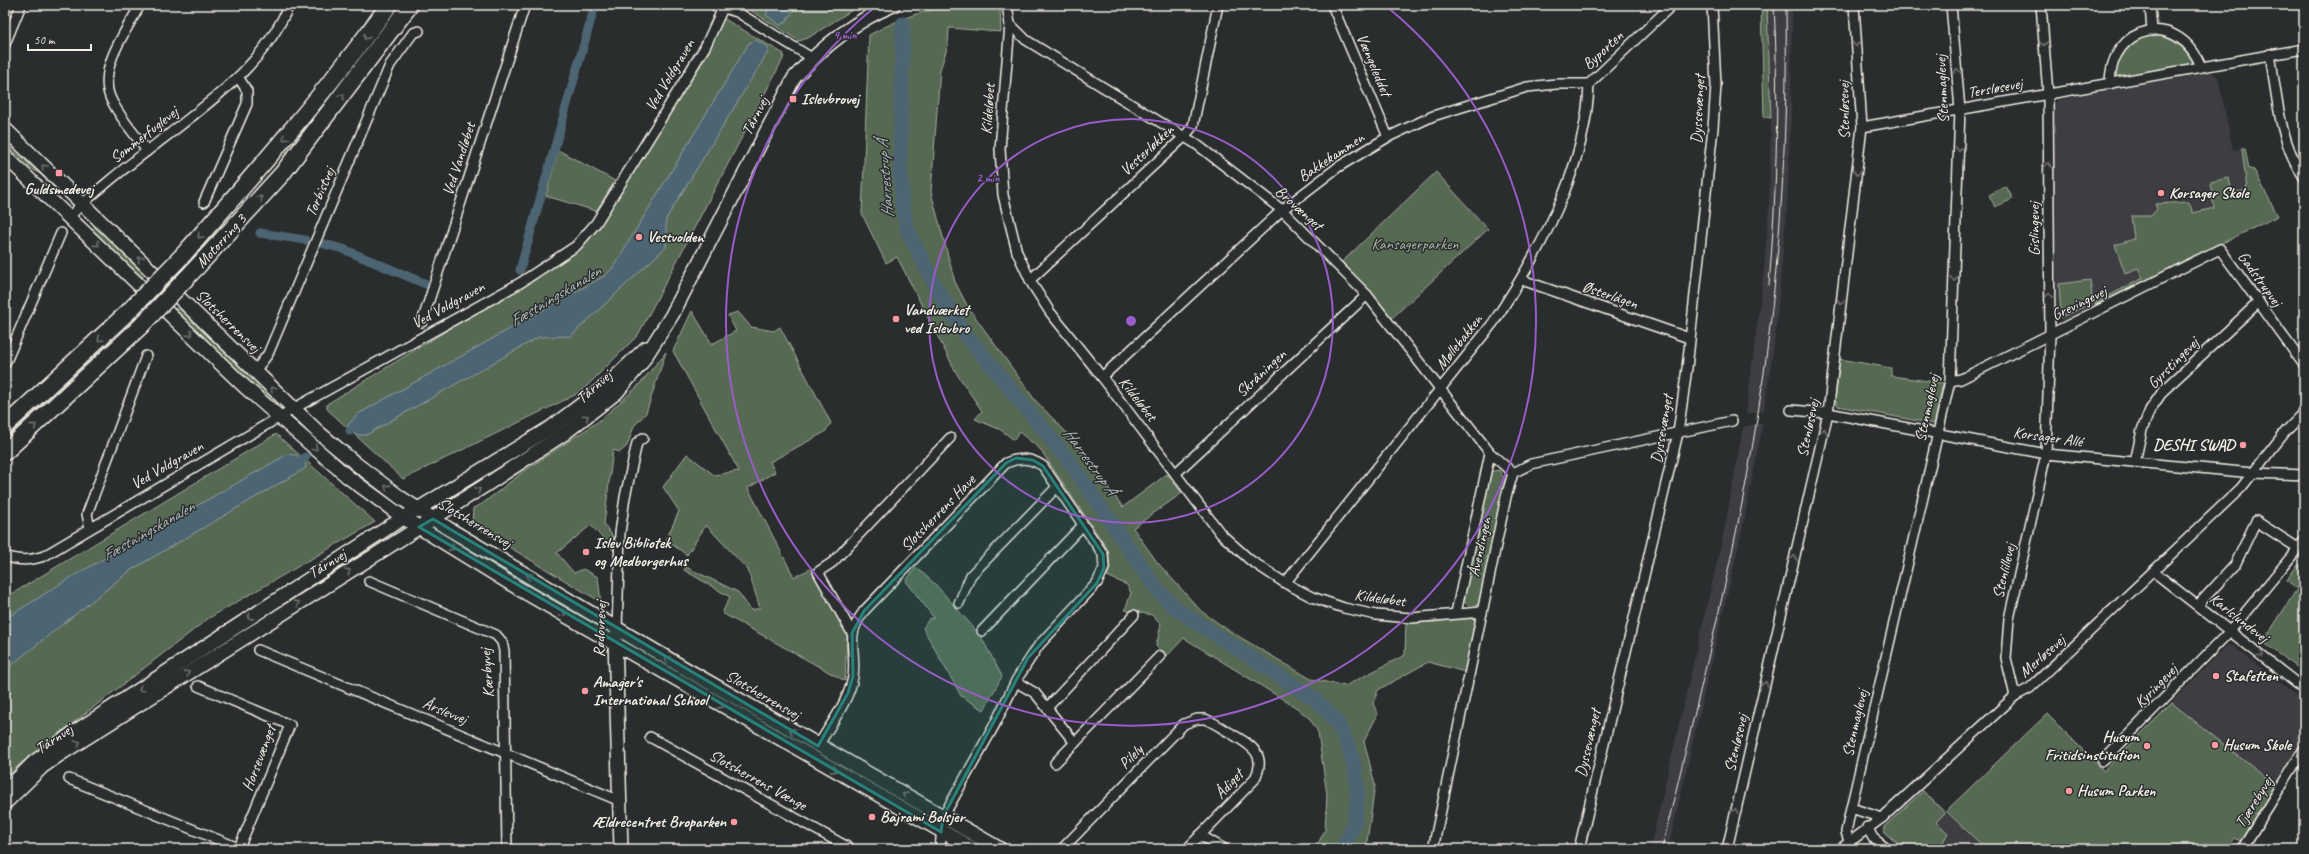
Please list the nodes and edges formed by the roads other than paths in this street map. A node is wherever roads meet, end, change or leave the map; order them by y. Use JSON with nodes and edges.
{"nodes":[{"id":1,"x":21,"y":5,"type":"edge"},
{"id":2,"x":140,"y":5,"type":"edge"},
{"id":3,"x":289,"y":5,"type":"edge"},
{"id":4,"x":389,"y":5,"type":"edge"},
{"id":5,"x":410,"y":5,"type":"edge"},
{"id":6,"x":525,"y":5,"type":"edge"},
{"id":7,"x":893,"y":5,"type":"edge"},
{"id":8,"x":1007,"y":5,"type":"edge"},
{"id":9,"x":1218,"y":5,"type":"edge"},
{"id":10,"x":1332,"y":5,"type":"edge"},
{"id":11,"x":1672,"y":5,"type":"edge"},
{"id":12,"x":1712,"y":5,"type":"edge"},
{"id":13,"x":1854,"y":5,"type":"edge"},
{"id":14,"x":1951,"y":5,"type":"edge"},
{"id":15,"x":2041,"y":5,"type":"edge"},
{"id":16,"x":2150,"y":5,"type":"edge"},
{"id":17,"x":719,"y":6,"type":"edge"},
{"id":18,"x":1010,"y":24,"type":"junction"},
{"id":19,"x":419,"y":31,"type":"dead end"},
{"id":20,"x":2152,"y":31,"type":"junction"},
{"id":21,"x":5,"y":44,"type":"edge"},
{"id":22,"x":2304,"y":51,"type":"edge"},
{"id":23,"x":2270,"y":54,"type":"junction"},
{"id":24,"x":812,"y":58,"type":"junction"},
{"id":25,"x":2201,"y":67,"type":"junction"},
{"id":26,"x":239,"y":78,"type":"junction"},
{"id":27,"x":1589,"y":84,"type":"junction"},
{"id":28,"x":2110,"y":84,"type":"junction"},
{"id":29,"x":2048,"y":94,"type":"junction"},
{"id":30,"x":1960,"y":110,"type":"junction"},
{"id":31,"x":1862,"y":127,"type":"junction"},
{"id":32,"x":5,"y":129,"type":"edge"},
{"id":33,"x":1184,"y":137,"type":"junction"},
{"id":34,"x":1388,"y":138,"type":"junction"},
{"id":35,"x":147,"y":151,"type":"junction"},
{"id":36,"x":5,"y":156,"type":"edge"},
{"id":37,"x":2304,"y":177,"type":"edge"},
{"id":38,"x":204,"y":202,"type":"dead end"},
{"id":39,"x":83,"y":203,"type":"junction"},
{"id":40,"x":1282,"y":210,"type":"junction"},
{"id":41,"x":69,"y":217,"type":"junction"},
{"id":42,"x":61,"y":233,"type":"dead end"},
{"id":43,"x":2220,"y":249,"type":"joint"},
{"id":44,"x":1030,"y":280,"type":"junction"},
{"id":45,"x":1522,"y":280,"type":"junction"},
{"id":46,"x":1367,"y":295,"type":"junction"},
{"id":47,"x":2259,"y":302,"type":"junction"},
{"id":48,"x":422,"y":322,"type":"dead end"},
{"id":49,"x":2050,"y":334,"type":"junction"},
{"id":50,"x":1690,"y":338,"type":"junction"},
{"id":51,"x":655,"y":341,"type":"junction"},
{"id":52,"x":146,"y":356,"type":"dead end"},
{"id":53,"x":5,"y":364,"type":"edge"},
{"id":54,"x":2304,"y":365,"type":"edge"},
{"id":55,"x":255,"y":371,"type":"junction"},
{"id":56,"x":1102,"y":377,"type":"junction"},
{"id":57,"x":1950,"y":381,"type":"junction"},
{"id":58,"x":1441,"y":389,"type":"junction"},
{"id":59,"x":293,"y":409,"type":"junction"},
{"id":60,"x":1791,"y":410,"type":"dead end"},
{"id":61,"x":1828,"y":413,"type":"junction"},
{"id":62,"x":2304,"y":413,"type":"edge"},
{"id":63,"x":278,"y":417,"type":"junction"},
{"id":64,"x":1732,"y":421,"type":"dead end"},
{"id":65,"x":5,"y":426,"type":"edge"},
{"id":66,"x":1678,"y":433,"type":"junction"},
{"id":67,"x":1937,"y":433,"type":"junction"},
{"id":68,"x":643,"y":438,"type":"dead end"},
{"id":69,"x":950,"y":438,"type":"dead end"},
{"id":70,"x":5,"y":452,"type":"edge"},
{"id":71,"x":1490,"y":453,"type":"junction"},
{"id":72,"x":2046,"y":454,"type":"junction"},
{"id":73,"x":2135,"y":462,"type":"junction"},
{"id":74,"x":1176,"y":473,"type":"junction"},
{"id":75,"x":1514,"y":473,"type":"junction"},
{"id":76,"x":2253,"y":473,"type":"junction"},
{"id":77,"x":2304,"y":475,"type":"edge"},
{"id":78,"x":1057,"y":487,"type":"junction"},
{"id":79,"x":419,"y":509,"type":"junction"},
{"id":80,"x":404,"y":518,"type":"junction"},
{"id":81,"x":433,"y":519,"type":"junction"},
{"id":82,"x":1083,"y":525,"type":"junction"},
{"id":83,"x":419,"y":527,"type":"junction"},
{"id":84,"x":90,"y":528,"type":"junction"},
{"id":85,"x":2304,"y":541,"type":"edge"},
{"id":86,"x":2298,"y":548,"type":"junction"},
{"id":87,"x":5,"y":556,"type":"edge"},
{"id":88,"x":2154,"y":572,"type":"junction"},
{"id":89,"x":368,"y":581,"type":"dead end"},
{"id":90,"x":1285,"y":583,"type":"junction"},
{"id":91,"x":959,"y":603,"type":"dead end"},
{"id":92,"x":2198,"y":605,"type":"junction"},
{"id":93,"x":1482,"y":612,"type":"junction"},
{"id":94,"x":1456,"y":613,"type":"junction"},
{"id":95,"x":1134,"y":615,"type":"dead end"},
{"id":96,"x":617,"y":629,"type":"junction"},
{"id":97,"x":982,"y":631,"type":"dead end"},
{"id":98,"x":2230,"y":631,"type":"junction"},
{"id":99,"x":852,"y":633,"type":"junction"},
{"id":100,"x":615,"y":644,"type":"junction"},
{"id":101,"x":258,"y":650,"type":"dead end"},
{"id":102,"x":1160,"y":656,"type":"dead end"},
{"id":103,"x":1016,"y":682,"type":"junction"},
{"id":104,"x":198,"y":686,"type":"dead end"},
{"id":105,"x":2304,"y":689,"type":"edge"},
{"id":106,"x":2015,"y":696,"type":"junction"},
{"id":107,"x":1047,"y":708,"type":"junction"},
{"id":108,"x":1231,"y":734,"type":"joint"},
{"id":109,"x":650,"y":737,"type":"dead end"},
{"id":110,"x":1075,"y":743,"type":"junction"},
{"id":111,"x":818,"y":746,"type":"junction"},
{"id":112,"x":2304,"y":750,"type":"edge"},
{"id":113,"x":505,"y":751,"type":"junction"},
{"id":114,"x":2103,"y":761,"type":"dead end"},
{"id":115,"x":1055,"y":763,"type":"dead end"},
{"id":116,"x":69,"y":780,"type":"dead end"},
{"id":117,"x":5,"y":791,"type":"edge"},
{"id":118,"x":620,"y":801,"type":"junction"},
{"id":119,"x":5,"y":804,"type":"edge"},
{"id":120,"x":1851,"y":808,"type":"junction"},
{"id":121,"x":943,"y":816,"type":"junction"},
{"id":122,"x":1882,"y":818,"type":"junction"},
{"id":123,"x":1867,"y":827,"type":"junction"},
{"id":124,"x":941,"y":832,"type":"junction"},
{"id":125,"x":1200,"y":835,"type":"junction"},
{"id":126,"x":1849,"y":841,"type":"junction"},
{"id":127,"x":240,"y":849,"type":"edge"},
{"id":128,"x":507,"y":849,"type":"edge"},
{"id":129,"x":621,"y":849,"type":"edge"},
{"id":130,"x":851,"y":849,"type":"edge"},
{"id":131,"x":940,"y":849,"type":"edge"},
{"id":132,"x":973,"y":849,"type":"edge"},
{"id":133,"x":1000,"y":849,"type":"edge"},
{"id":134,"x":1062,"y":849,"type":"edge"},
{"id":135,"x":1187,"y":849,"type":"edge"},
{"id":136,"x":1224,"y":849,"type":"edge"},
{"id":137,"x":1433,"y":849,"type":"edge"},
{"id":138,"x":1579,"y":849,"type":"edge"},
{"id":139,"x":1727,"y":849,"type":"edge"},
{"id":140,"x":1840,"y":849,"type":"edge"},
{"id":141,"x":1887,"y":849,"type":"edge"},
{"id":142,"x":2242,"y":849,"type":"edge"}],
"edges":[{"from":1,"to":21,"type":"street"},
{"from":2,"to":35,"type":"street"},
{"from":3,"to":26,"type":"street","name":"Sommerfuglevej"},
{"from":4,"to":65,"type":"highway","name":"Motorring 3","one_way":true,"bridge":true},
{"from":70,"to":5,"type":"highway","name":"Motorring 3","one_way":true,"bridge":true},
{"from":6,"to":48,"type":"street","name":"Ved Vandløbet"},
{"from":7,"to":24,"type":"street","name":"Tårnvej"},
{"from":8,"to":18,"type":"street","name":"Kildeløbet"},
{"from":9,"to":33,"type":"street","name":"Vesterløkken"},
{"from":10,"to":34,"type":"street","name":"Vængeleddet"},
{"from":11,"to":27,"type":"street","name":"Byporten"},
{"from":12,"to":50,"type":"street","name":"Dyssevænget"},
{"from":13,"to":31,"type":"street","name":"Stenløsevej","one_way":true},
{"from":30,"to":14,"type":"street","name":"Stenmaglevej","one_way":true},
{"from":15,"to":29,"type":"street","name":"Gislingevej","one_way":true},
{"from":16,"to":20,"type":"street"},
{"from":17,"to":24,"type":"street"},
{"from":17,"to":59,"type":"street","name":"Ved Voldgraven"},
{"from":18,"to":33,"type":"street","name":"Brovænget"},
{"from":18,"to":44,"type":"street","name":"Kildeløbet"},
{"from":19,"to":55,"type":"street","name":"Torbistvej"},
{"from":20,"to":25,"type":"street"},
{"from":20,"to":28,"type":"street"},
{"from":22,"to":23,"type":"street","name":"Tersløsevej"},
{"from":23,"to":25,"type":"street","name":"Tersløsevej"},
{"from":23,"to":37,"type":"street"},
{"from":24,"to":51,"type":"street","name":"Tårnvej"},
{"from":25,"to":28,"type":"street","name":"Tersløsevej"},
{"from":26,"to":35,"type":"street","name":"Sommerfuglevej"},
{"from":26,"to":38,"type":"street"},
{"from":27,"to":34,"type":"street","name":"Bakkekammen"},
{"from":27,"to":45,"type":"street","name":"Møllebakken"},
{"from":28,"to":29,"type":"street","name":"Tersløsevej"},
{"from":29,"to":30,"type":"street","name":"Tersløsevej"},
{"from":49,"to":29,"type":"street","name":"Gislingevej","one_way":true},
{"from":30,"to":31,"type":"street","name":"Tersløsevej"},
{"from":30,"to":57,"type":"street","name":"Stenmaglevej","one_way":true},
{"from":31,"to":61,"type":"street","name":"Stenløsevej","one_way":true},
{"from":39,"to":32,"type":"street","name":"Slotsherrensvej","one_way":true},
{"from":33,"to":40,"type":"street","name":"Brovænget"},
{"from":33,"to":44,"type":"street","name":"Vesterløkken"},
{"from":34,"to":40,"type":"street","name":"Bakkekammen"},
{"from":35,"to":39,"type":"street","name":"Sommerfuglevej"},
{"from":36,"to":41,"type":"street","name":"Slotsherrensvej"},
{"from":39,"to":41,"type":"street","name":"Sommerfuglevej"},
{"from":55,"to":39,"type":"street","name":"Slotsherrensvej","one_way":true},
{"from":40,"to":46,"type":"street","name":"Brovænget"},
{"from":40,"to":56,"type":"street","name":"Bakkekammen"},
{"from":41,"to":63,"type":"street","name":"Slotsherrensvej","one_way":true},
{"from":42,"to":53,"type":"street"},
{"from":43,"to":47,"type":"street","name":"Gadstrupvej"},
{"from":43,"to":49,"type":"street","name":"Grevingevej"},
{"from":44,"to":56,"type":"street","name":"Kildeløbet"},
{"from":45,"to":50,"type":"street","name":"Østerlågen"},
{"from":45,"to":58,"type":"street","name":"Møllebakken"},
{"from":46,"to":58,"type":"street","name":"Brovænget"},
{"from":46,"to":74,"type":"street","name":"Skråningen"},
{"from":47,"to":54,"type":"street","name":"Gadstrupvej"},
{"from":47,"to":73,"type":"street","name":"Gyrstingevej"},
{"from":49,"to":57,"type":"street","name":"Grevingevej"},
{"from":49,"to":72,"type":"street","name":"Gislingevej"},
{"from":50,"to":66,"type":"street","name":"Dyssevænget"},
{"from":51,"to":79,"type":"street","name":"Tårnvej"},
{"from":81,"to":51,"type":"street","name":"Tårnvej","one_way":true},
{"from":52,"to":84,"type":"street"},
{"from":59,"to":55,"type":"street","name":"Slotsherrensvej","one_way":true},
{"from":56,"to":74,"type":"street","name":"Kildeløbet"},
{"from":57,"to":67,"type":"street","name":"Stenmaglevej"},
{"from":58,"to":71,"type":"street","name":"Brovænget"},
{"from":58,"to":90,"type":"street","name":"Møllebakken"},
{"from":59,"to":63,"type":"street","name":"Ved Voldgraven"},
{"from":79,"to":59,"type":"street","name":"Slotsherrensvej","one_way":true},
{"from":60,"to":61,"type":"street","name":"Korsager Allé"},
{"from":61,"to":67,"type":"street","name":"Korsager Allé"},
{"from":139,"to":61,"type":"street","name":"Stenløsevej","one_way":true},
{"from":62,"to":76,"type":"street","name":"Merløsevej"},
{"from":63,"to":80,"type":"street","name":"Slotsherrensvej","one_way":true},
{"from":63,"to":84,"type":"street","name":"Ved Voldgraven"},
{"from":64,"to":66,"type":"street"},
{"from":66,"to":75,"type":"street"},
{"from":66,"to":138,"type":"street","name":"Dyssevænget"},
{"from":67,"to":72,"type":"street","name":"Korsager Allé"},
{"from":67,"to":120,"type":"street","name":"Stenmaglevej"},
{"from":68,"to":96,"type":"street","name":"Rødovrevej"},
{"from":69,"to":99,"type":"street","name":"Slotsherrens Have"},
{"from":71,"to":75,"type":"street","name":"Brovænget"},
{"from":71,"to":94,"type":"street","name":"Åvendingen"},
{"from":72,"to":73,"type":"street","name":"Korsager Allé"},
{"from":72,"to":106,"type":"street","name":"Stenlillevej"},
{"from":73,"to":76,"type":"street","name":"Korsager Allé"},
{"from":74,"to":90,"type":"street","name":"Kildeløbet"},
{"from":75,"to":93,"type":"street","name":"Åvendingen"},
{"from":76,"to":77,"type":"street","name":"Korsager Allé"},
{"from":76,"to":88,"type":"street","name":"Merløsevej"},
{"from":78,"to":82,"type":"street","name":"Slotsherrens Have"},
{"from":78,"to":91,"type":"street"},
{"from":78,"to":99,"type":"street","name":"Slotsherrens Have"},
{"from":79,"to":80,"type":"street","name":"Tårnvej"},
{"from":79,"to":81,"type":"street","name":"Slotsherrensvej"},
{"from":80,"to":83,"type":"street","name":"Slotsherrensvej"},
{"from":80,"to":117,"type":"street","name":"Tårnvej","one_way":true},
{"from":81,"to":83,"type":"street","name":"Tårnvej"},
{"from":96,"to":81,"type":"street","name":"Slotsherrensvej","one_way":true},
{"from":82,"to":97,"type":"street"},
{"from":82,"to":103,"type":"street","name":"Slotsherrens Have"},
{"from":83,"to":100,"type":"street","name":"Slotsherrensvej","one_way":true},
{"from":119,"to":83,"type":"street","name":"Tårnvej","one_way":true},
{"from":84,"to":87,"type":"street","name":"Ved Voldgraven"},
{"from":85,"to":86,"type":"street","name":"Kyringevej"},
{"from":86,"to":92,"type":"street"},
{"from":86,"to":98,"type":"street","name":"Kyringevej"},
{"from":88,"to":92,"type":"street","name":"Karlslundevej"},
{"from":88,"to":106,"type":"street","name":"Merløsevej"},
{"from":89,"to":113,"type":"street","name":"Kærbyvej"},
{"from":90,"to":94,"type":"street","name":"Kildeløbet"},
{"from":92,"to":98,"type":"street","name":"Karlslundevej"},
{"from":93,"to":94,"type":"street","name":"Kildeløbet"},
{"from":93,"to":137,"type":"street","name":"Åvendingen"},
{"from":95,"to":107,"type":"street"},
{"from":96,"to":100,"type":"street","name":"Rødovrevej"},
{"from":111,"to":96,"type":"street","name":"Slotsherrensvej","one_way":true},
{"from":98,"to":105,"type":"street","name":"Karlslundevej","one_way":true},
{"from":98,"to":114,"type":"street","name":"Kyringevej"},
{"from":99,"to":111,"type":"street","name":"Slotsherrens Have"},
{"from":100,"to":118,"type":"street","name":"Rødovrevej"},
{"from":100,"to":124,"type":"street","name":"Slotsherrensvej","one_way":true},
{"from":101,"to":113,"type":"street","name":"Årslevvej"},
{"from":102,"to":110,"type":"street"},
{"from":103,"to":107,"type":"street"},
{"from":103,"to":121,"type":"street","name":"Slotsherrens Have"},
{"from":104,"to":127,"type":"street","name":"Horsevænget"},
{"from":106,"to":122,"type":"street","name":"Merløsevej"},
{"from":107,"to":110,"type":"street"},
{"from":108,"to":125,"type":"street","name":"Ådiget"},
{"from":108,"to":134,"type":"street","name":"Pilely"},
{"from":109,"to":130,"type":"street","name":"Slotsherrens Vænge"},
{"from":110,"to":115,"type":"street"},
{"from":121,"to":111,"type":"street","name":"Slotsherrensvej","one_way":true},
{"from":112,"to":142,"type":"street","name":"Tjærebyvej"},
{"from":113,"to":118,"type":"street","name":"Årslevvej"},
{"from":113,"to":128,"type":"street","name":"Kærbyvej"},
{"from":116,"to":127,"type":"street","name":"Horsevænget"},
{"from":118,"to":129,"type":"street","name":"Rødovrevej"},
{"from":120,"to":122,"type":"street"},
{"from":120,"to":126,"type":"street","name":"Stenmaglevej"},
{"from":121,"to":124,"type":"street"},
{"from":121,"to":133,"type":"street","name":"Slotsherrensvej"},
{"from":122,"to":123,"type":"street","name":"Merløsevej"},
{"from":123,"to":126,"type":"street","name":"Merløsevej"},
{"from":123,"to":141,"type":"street"},
{"from":124,"to":131,"type":"street"},
{"from":124,"to":132,"type":"street","name":"Slotsherrensvej"},
{"from":125,"to":135,"type":"street","name":"Ådiget"},
{"from":125,"to":136,"type":"street"},
{"from":126,"to":140,"type":"street","name":"Merløsevej"}]}
